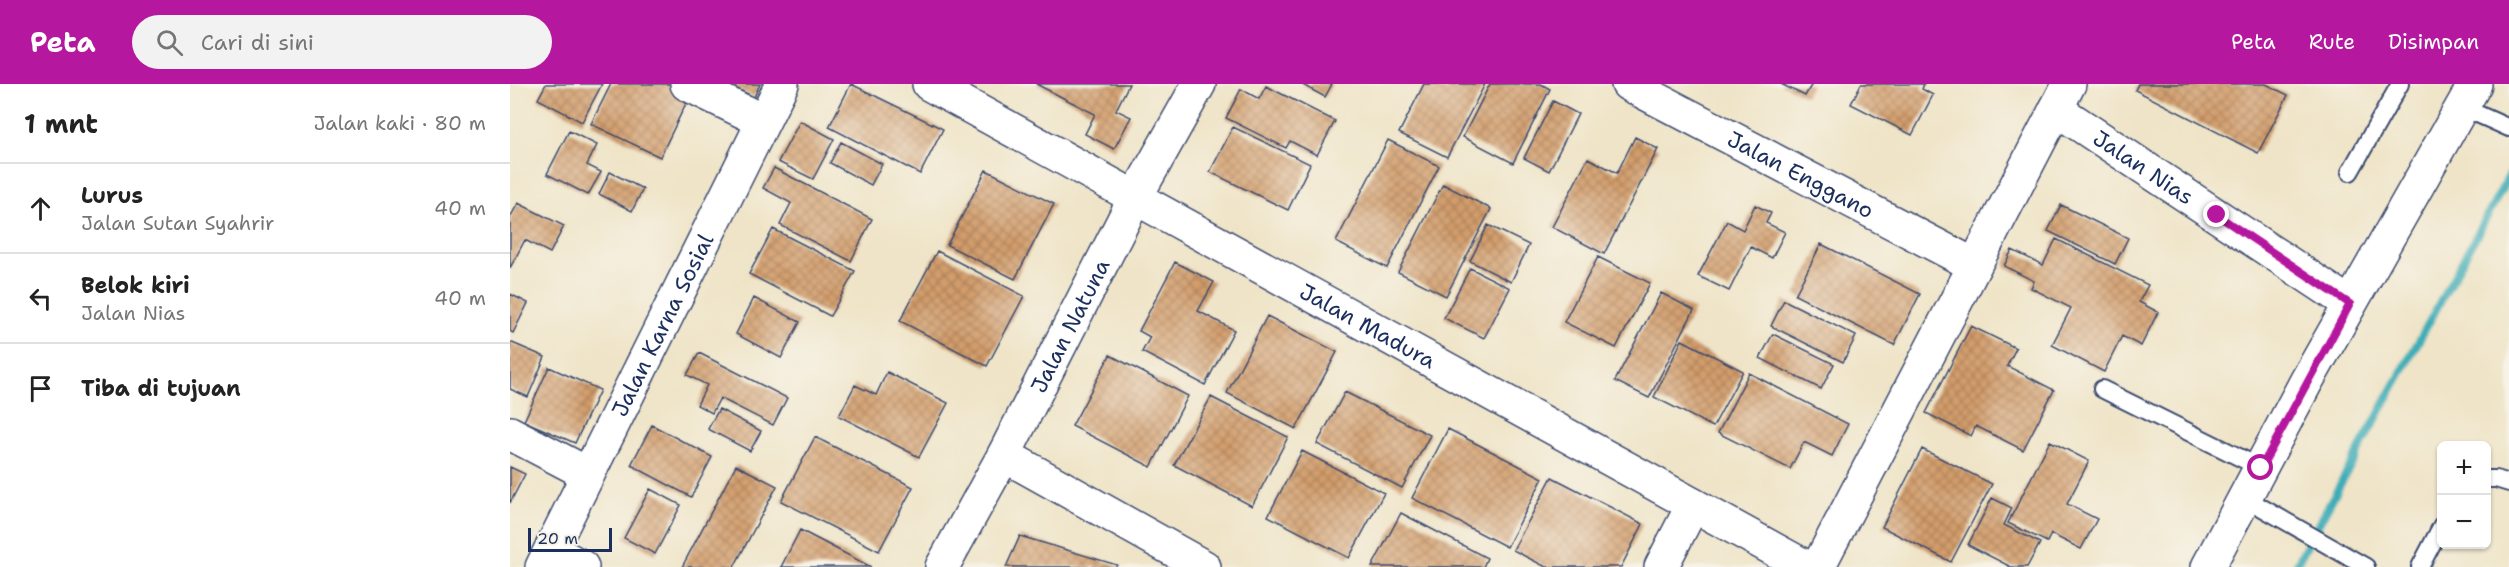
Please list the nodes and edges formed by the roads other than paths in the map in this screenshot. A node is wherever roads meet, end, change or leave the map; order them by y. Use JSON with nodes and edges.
{"nodes":[{"id":1,"x":687,"y":84,"type":"edge"},
{"id":2,"x":782,"y":84,"type":"edge"},
{"id":3,"x":929,"y":84,"type":"edge"},
{"id":4,"x":1199,"y":84,"type":"edge"},
{"id":5,"x":1628,"y":84,"type":"edge"},
{"id":6,"x":2400,"y":84,"type":"edge"},
{"id":7,"x":2468,"y":96,"type":"edge"},
{"id":8,"x":2063,"y":97,"type":"edge"},
{"id":9,"x":763,"y":121,"type":"junction"},
{"id":10,"x":2509,"y":128,"type":"edge"},
{"id":11,"x":2350,"y":172,"type":"dead end"},
{"id":12,"x":1135,"y":198,"type":"junction"},
{"id":13,"x":1974,"y":265,"type":"junction"},
{"id":14,"x":2350,"y":304,"type":"junction"},
{"id":15,"x":2102,"y":389,"type":"dead end"},
{"id":16,"x":510,"y":433,"type":"edge"},
{"id":17,"x":1004,"y":456,"type":"junction"},
{"id":18,"x":2261,"y":468,"type":"junction"},
{"id":19,"x":588,"y":474,"type":"junction"},
{"id":20,"x":2491,"y":479,"type":"edge"},
{"id":21,"x":2509,"y":483,"type":"edge"},
{"id":22,"x":2245,"y":498,"type":"junction"},
{"id":23,"x":1693,"y":505,"type":"junction"},
{"id":24,"x":2437,"y":535,"type":"edge"},
{"id":25,"x":547,"y":559,"type":"edge"},
{"id":26,"x":2361,"y":566,"type":"edge"},
{"id":27,"x":582,"y":567,"type":"edge"},
{"id":28,"x":942,"y":567,"type":"edge"},
{"id":29,"x":1204,"y":567,"type":"edge"},
{"id":30,"x":1662,"y":567,"type":"edge"},
{"id":31,"x":1806,"y":567,"type":"edge"},
{"id":32,"x":1818,"y":567,"type":"edge"},
{"id":33,"x":2208,"y":567,"type":"edge"},
{"id":34,"x":2420,"y":567,"type":"edge"}],
"edges":[{"from":1,"to":9,"type":"street"},
{"from":2,"to":9,"type":"street","name":"Jalan Karna Sosial"},
{"from":3,"to":12,"type":"street","name":"Jalan Madura"},
{"from":4,"to":12,"type":"street","name":"Jalan Natuna"},
{"from":5,"to":13,"type":"street","name":"Jalan Enggano"},
{"from":6,"to":11,"type":"lane"},
{"from":7,"to":10,"type":"lane"},
{"from":7,"to":14,"type":"street"},
{"from":8,"to":13,"type":"street"},
{"from":8,"to":14,"type":"street","name":"Jalan Nias"},
{"from":9,"to":19,"type":"street","name":"Jalan Karna Sosial"},
{"from":12,"to":17,"type":"street","name":"Jalan Natuna"},
{"from":12,"to":23,"type":"street","name":"Jalan Madura"},
{"from":13,"to":32,"type":"street"},
{"from":14,"to":18,"type":"street"},
{"from":15,"to":18,"type":"lane"},
{"from":16,"to":19,"type":"street"},
{"from":17,"to":28,"type":"street","name":"Jalan Natuna"},
{"from":17,"to":29,"type":"street"},
{"from":18,"to":22,"type":"street"},
{"from":19,"to":25,"type":"street","name":"Jalan Karna Sosial"},
{"from":20,"to":21,"type":"lane"},
{"from":22,"to":26,"type":"lane"},
{"from":22,"to":33,"type":"street"},
{"from":23,"to":30,"type":"street"},
{"from":23,"to":31,"type":"street","name":"Jalan Madura"},
{"from":24,"to":34,"type":"lane"},
{"from":25,"to":27,"type":"street"}]}
